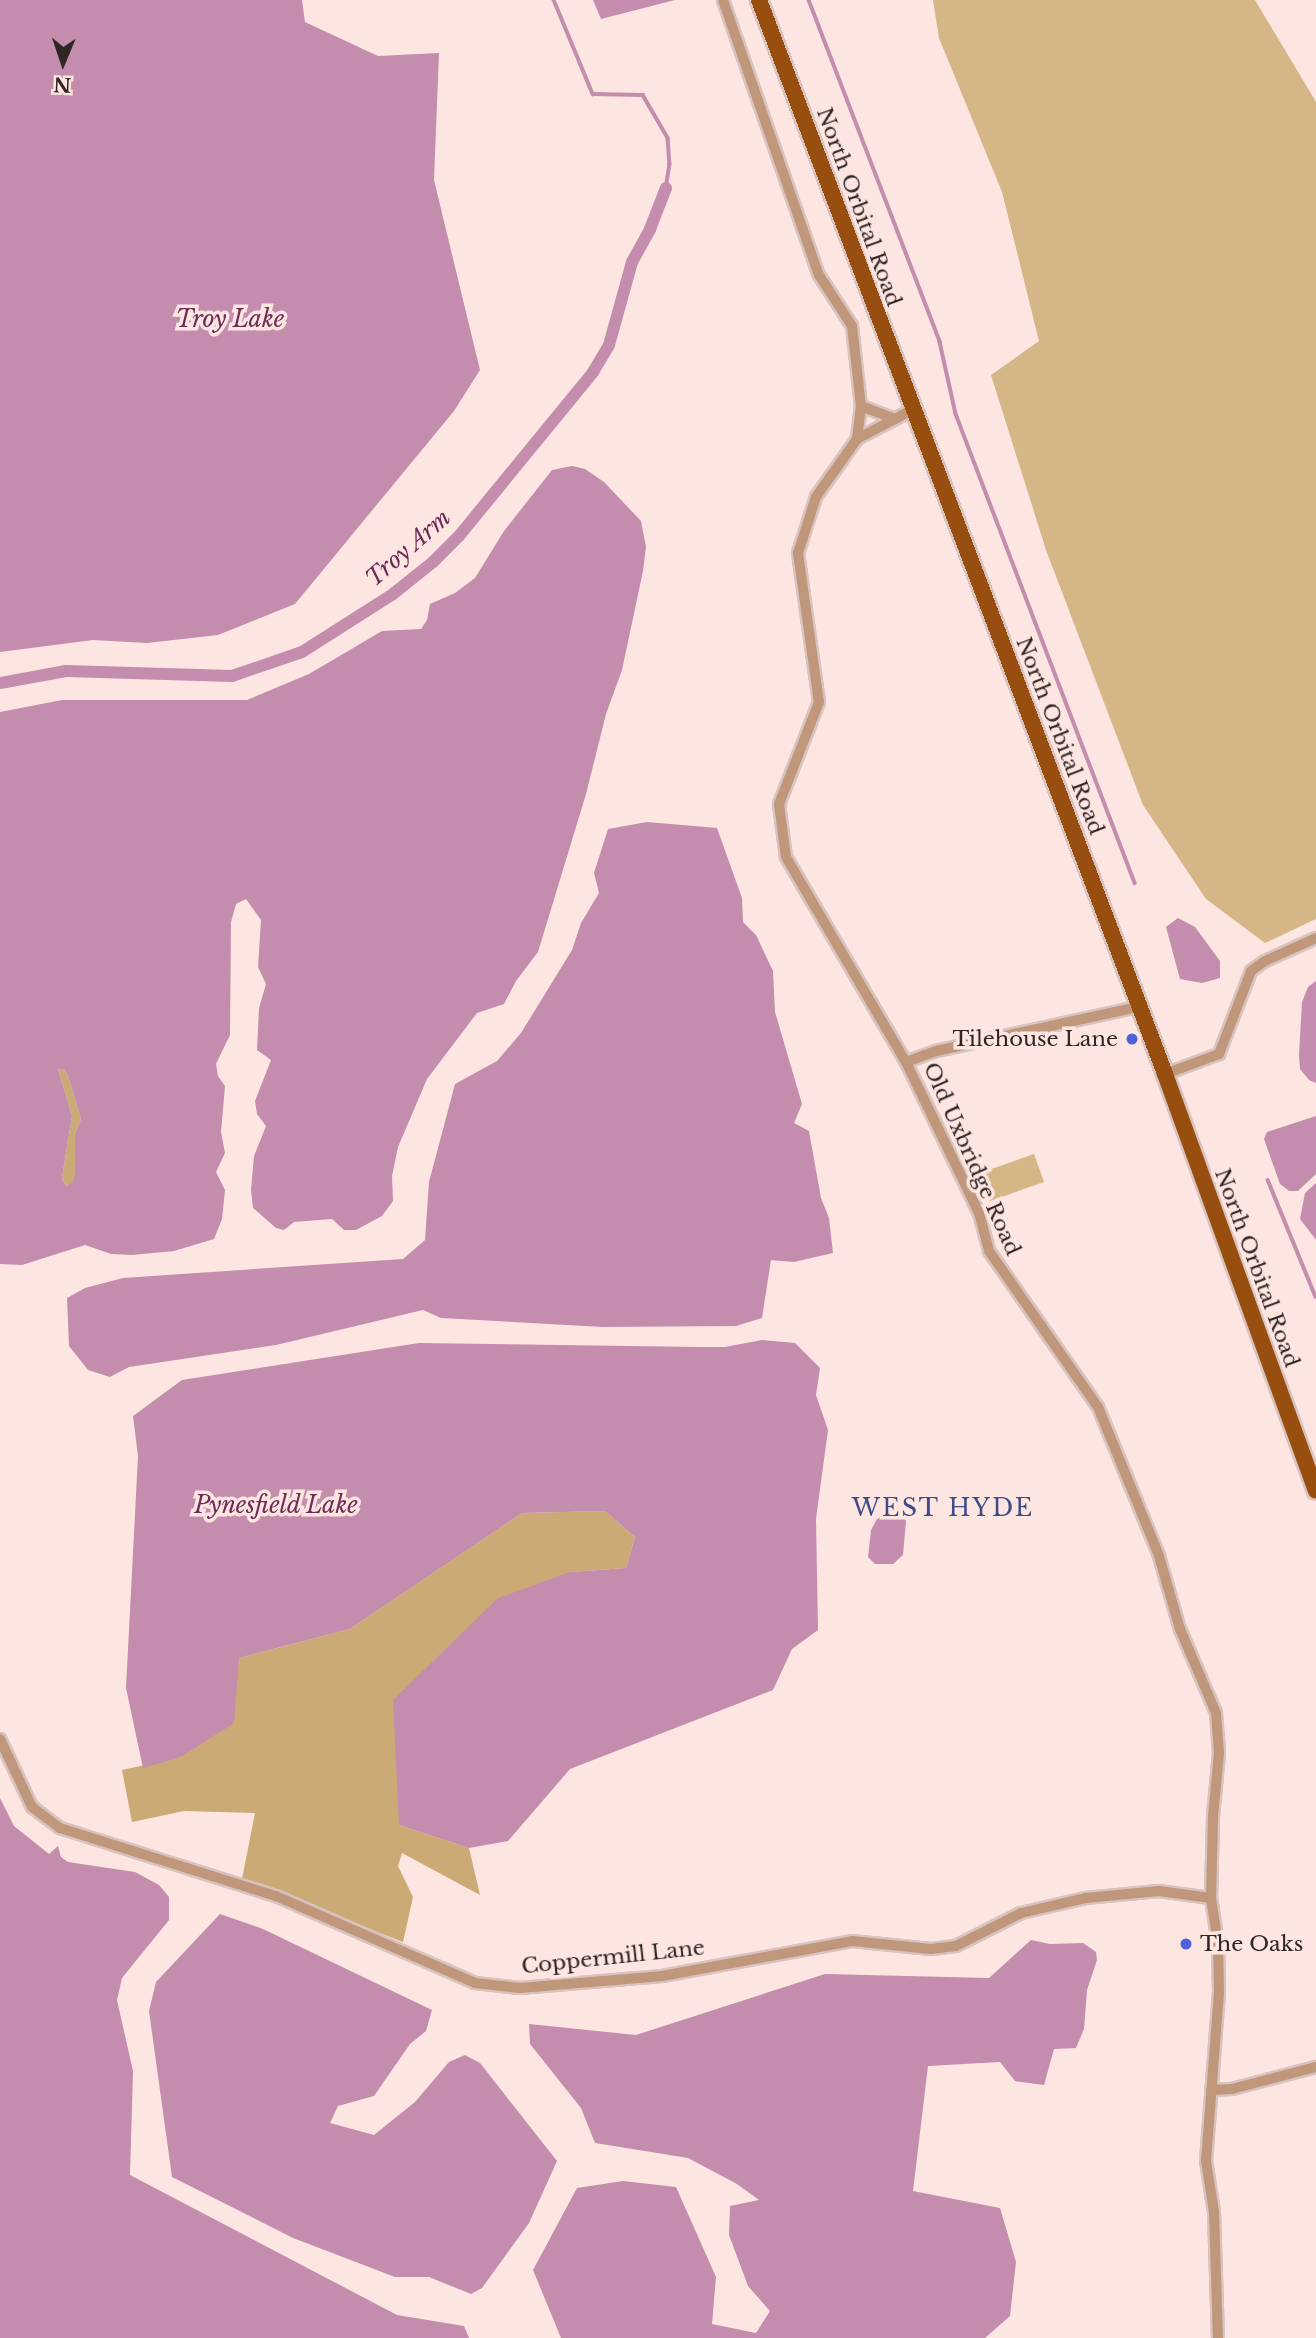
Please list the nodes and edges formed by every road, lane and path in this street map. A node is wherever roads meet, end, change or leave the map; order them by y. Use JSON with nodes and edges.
{"nodes":[{"id":1,"x":723,"y":0,"type":"edge"},
{"id":2,"x":759,"y":0,"type":"edge"},
{"id":3,"x":861,"y":406,"type":"junction"},
{"id":4,"x":912,"y":410,"type":"junction"},
{"id":5,"x":894,"y":419,"type":"junction"},
{"id":6,"x":857,"y":439,"type":"junction"},
{"id":7,"x":1316,"y":937,"type":"edge"},
{"id":8,"x":1138,"y":1007,"type":"junction"},
{"id":9,"x":906,"y":1062,"type":"junction"},
{"id":10,"x":1165,"y":1074,"type":"junction"},
{"id":11,"x":1316,"y":1490,"type":"edge"},
{"id":12,"x":0,"y":1739,"type":"edge"},
{"id":13,"x":1211,"y":1898,"type":"junction"},
{"id":14,"x":1316,"y":2067,"type":"edge"},
{"id":15,"x":1211,"y":2090,"type":"junction"},
{"id":16,"x":1218,"y":2338,"type":"edge"}],
"edges":[{"from":1,"to":3,"type":"street"},
{"from":2,"to":4,"type":"main road","name":"North Orbital Road"},
{"from":3,"to":5,"type":"street"},
{"from":3,"to":6,"type":"street"},
{"from":4,"to":5,"type":"street","name":"Old Uxbridge Road"},
{"from":4,"to":8,"type":"main road","name":"North Orbital Road"},
{"from":5,"to":6,"type":"street","name":"Old Uxbridge Road"},
{"from":6,"to":9,"type":"street","name":"Old Uxbridge Road"},
{"from":7,"to":10,"type":"street"},
{"from":8,"to":9,"type":"street"},
{"from":8,"to":10,"type":"main road","name":"North Orbital Road"},
{"from":9,"to":13,"type":"street","name":"Old Uxbridge Road"},
{"from":10,"to":11,"type":"main road","name":"North Orbital Road"},
{"from":12,"to":13,"type":"street","name":"Coppermill Lane"},
{"from":13,"to":15,"type":"street","name":"Old Uxbridge Road"},
{"from":14,"to":15,"type":"street"},
{"from":15,"to":16,"type":"street","name":"Old Uxbridge Road"}]}
